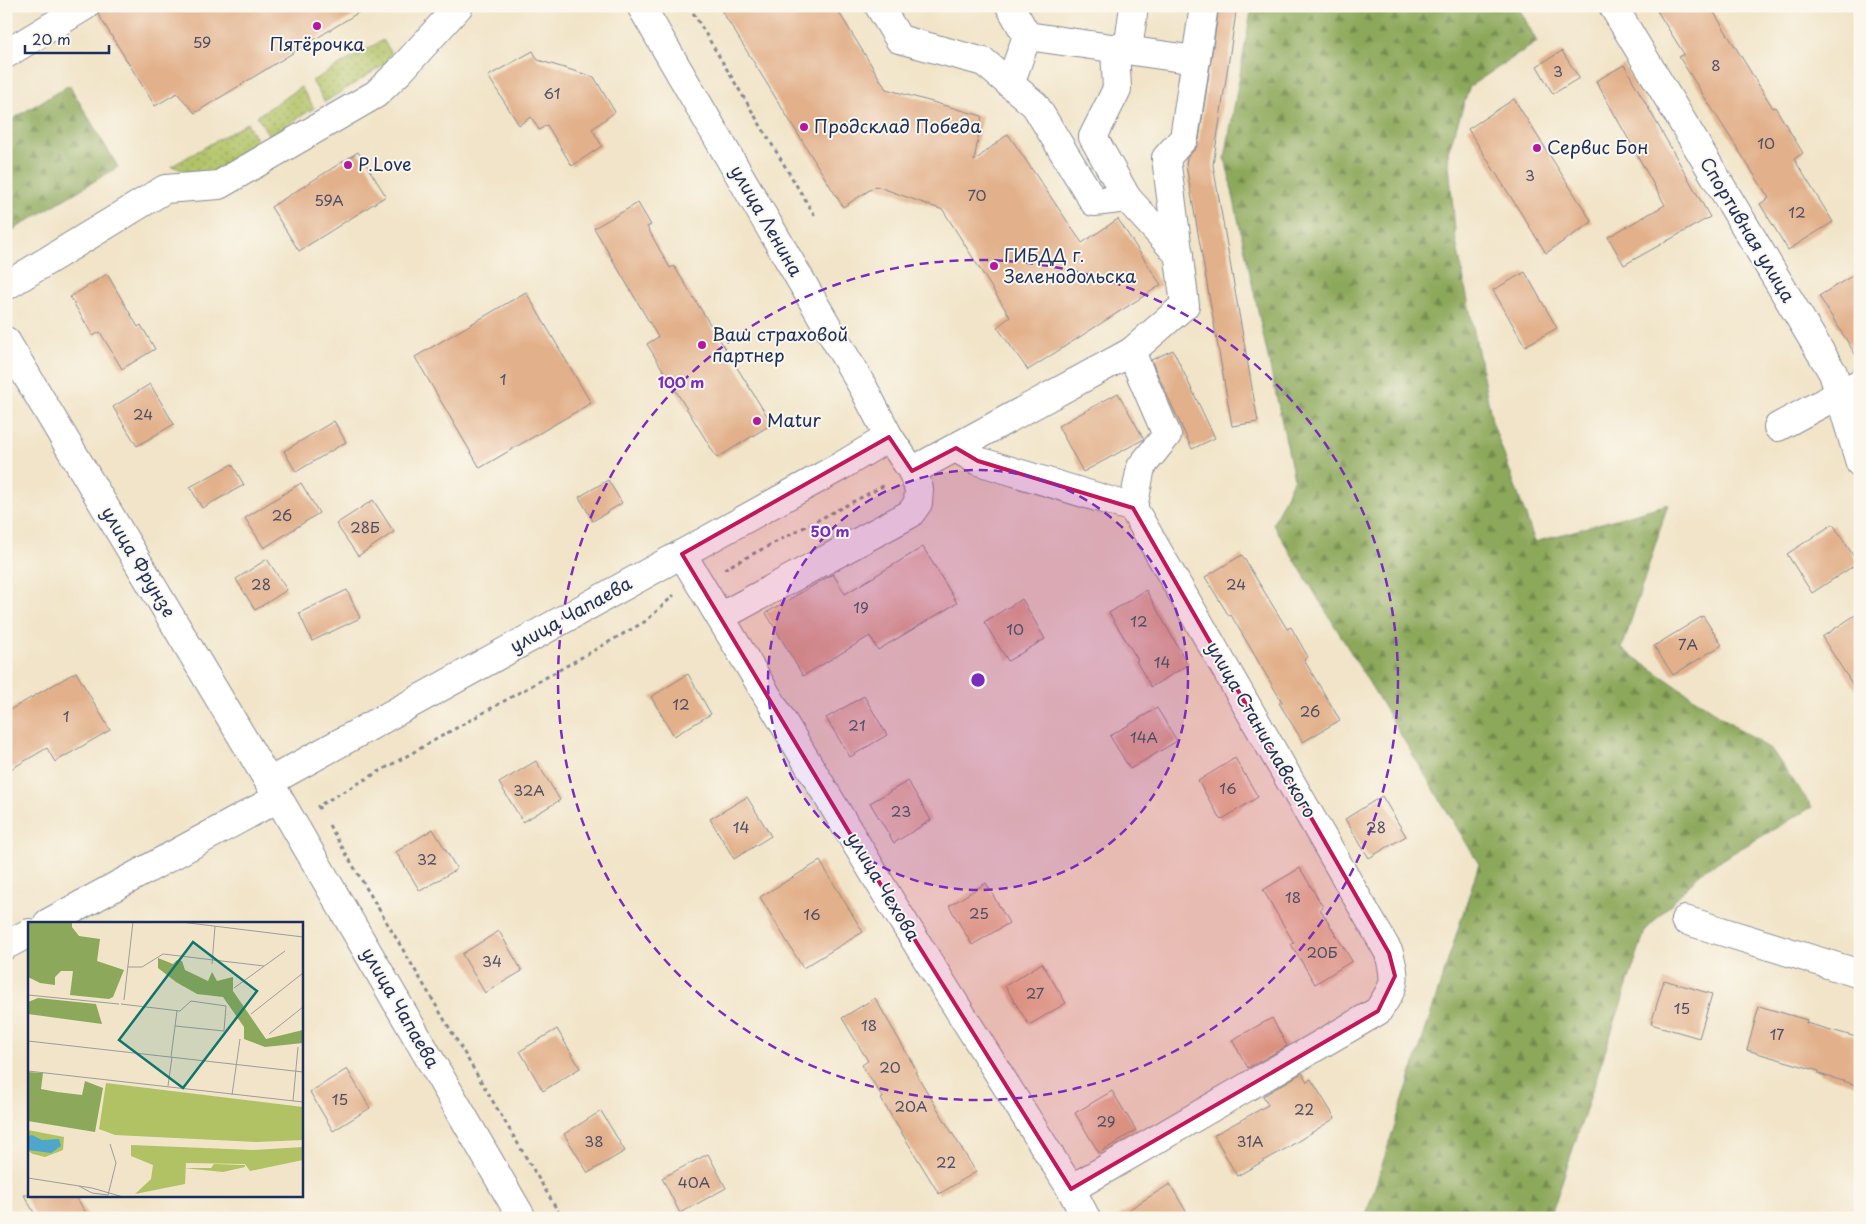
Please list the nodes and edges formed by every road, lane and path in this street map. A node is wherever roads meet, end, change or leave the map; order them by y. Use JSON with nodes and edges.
{"nodes":[{"id":1,"x":85,"y":6,"type":"edge"},
{"id":2,"x":459,"y":6,"type":"edge"},
{"id":3,"x":641,"y":6,"type":"edge"},
{"id":4,"x":690,"y":6,"type":"edge"},
{"id":5,"x":880,"y":6,"type":"edge"},
{"id":6,"x":1010,"y":6,"type":"edge"},
{"id":7,"x":1134,"y":6,"type":"edge"},
{"id":8,"x":1204,"y":6,"type":"edge"},
{"id":9,"x":1613,"y":6,"type":"edge"},
{"id":10,"x":1028,"y":36,"type":"junction"},
{"id":11,"x":1122,"y":49,"type":"junction"},
{"id":12,"x":6,"y":54,"type":"edge"},
{"id":13,"x":1196,"y":60,"type":"junction"},
{"id":14,"x":1010,"y":84,"type":"junction"},
{"id":15,"x":1127,"y":198,"type":"junction"},
{"id":16,"x":816,"y":218,"type":"dead end"},
{"id":17,"x":1179,"y":255,"type":"junction"},
{"id":18,"x":6,"y":286,"type":"edge"},
{"id":19,"x":6,"y":341,"type":"edge"},
{"id":20,"x":1131,"y":352,"type":"junction"},
{"id":21,"x":1850,"y":388,"type":"edge"},
{"id":22,"x":1778,"y":427,"type":"dead end"},
{"id":23,"x":889,"y":437,"type":"junction"},
{"id":24,"x":956,"y":448,"type":"junction"},
{"id":25,"x":1860,"y":463,"type":"edge"},
{"id":26,"x":912,"y":471,"type":"junction"},
{"id":27,"x":1133,"y":508,"type":"junction"},
{"id":28,"x":682,"y":554,"type":"junction"},
{"id":29,"x":699,"y":582,"type":"junction"},
{"id":30,"x":720,"y":617,"type":"junction"},
{"id":31,"x":274,"y":790,"type":"junction"},
{"id":32,"x":323,"y":814,"type":"dead end"},
{"id":33,"x":328,"y":823,"type":"dead end"},
{"id":34,"x":1685,"y":920,"type":"dead end"},
{"id":35,"x":50,"y":922,"type":"edge"},
{"id":36,"x":28,"y":934,"type":"edge"},
{"id":37,"x":6,"y":945,"type":"edge"},
{"id":38,"x":1860,"y":974,"type":"edge"},
{"id":39,"x":1071,"y":1189,"type":"junction"},
{"id":40,"x":522,"y":1218,"type":"edge"},
{"id":41,"x":562,"y":1218,"type":"edge"},
{"id":42,"x":1086,"y":1218,"type":"edge"}],
"edges":[{"from":1,"to":12,"type":"street"},
{"from":2,"to":18,"type":"street"},
{"from":3,"to":23,"type":"street","name":"улица Ленина"},
{"from":4,"to":16,"type":"path"},
{"from":5,"to":14,"type":"street"},
{"from":6,"to":10,"type":"street"},
{"from":7,"to":11,"type":"street"},
{"from":8,"to":13,"type":"street"},
{"from":9,"to":21,"type":"street","name":"Спортивная улица"},
{"from":10,"to":11,"type":"street"},
{"from":10,"to":14,"type":"street"},
{"from":11,"to":13,"type":"street"},
{"from":11,"to":15,"type":"street"},
{"from":13,"to":17,"type":"street"},
{"from":14,"to":15,"type":"street"},
{"from":15,"to":17,"type":"street"},
{"from":17,"to":20,"type":"street"},
{"from":19,"to":31,"type":"street","name":"улица Фрунзе"},
{"from":20,"to":24,"type":"street"},
{"from":20,"to":27,"type":"street"},
{"from":21,"to":22,"type":"street"},
{"from":21,"to":25,"type":"street","name":"Спортивная улица"},
{"from":23,"to":26,"type":"street","name":"улица Ленина"},
{"from":23,"to":28,"type":"street","name":"улица Чапаева"},
{"from":24,"to":26,"type":"street"},
{"from":24,"to":27,"type":"street"},
{"from":26,"to":29,"type":"path"},
{"from":26,"to":30,"type":"street","name":"улица Ленина"},
{"from":27,"to":39,"type":"street","name":"улица Станиславского"},
{"from":28,"to":29,"type":"street","name":"улица Чехова"},
{"from":28,"to":31,"type":"street","name":"улица Чапаева"},
{"from":29,"to":30,"type":"street","name":"улица Чехова"},
{"from":29,"to":32,"type":"path"},
{"from":30,"to":39,"type":"street","name":"улица Чехова"},
{"from":31,"to":35,"type":"street","name":"улица Чапаева"},
{"from":31,"to":40,"type":"street","name":"улица Чапаева"},
{"from":33,"to":41,"type":"path"},
{"from":34,"to":38,"type":"street"},
{"from":36,"to":37,"type":"street"},
{"from":39,"to":42,"type":"street","name":"улица Чехова"}]}
